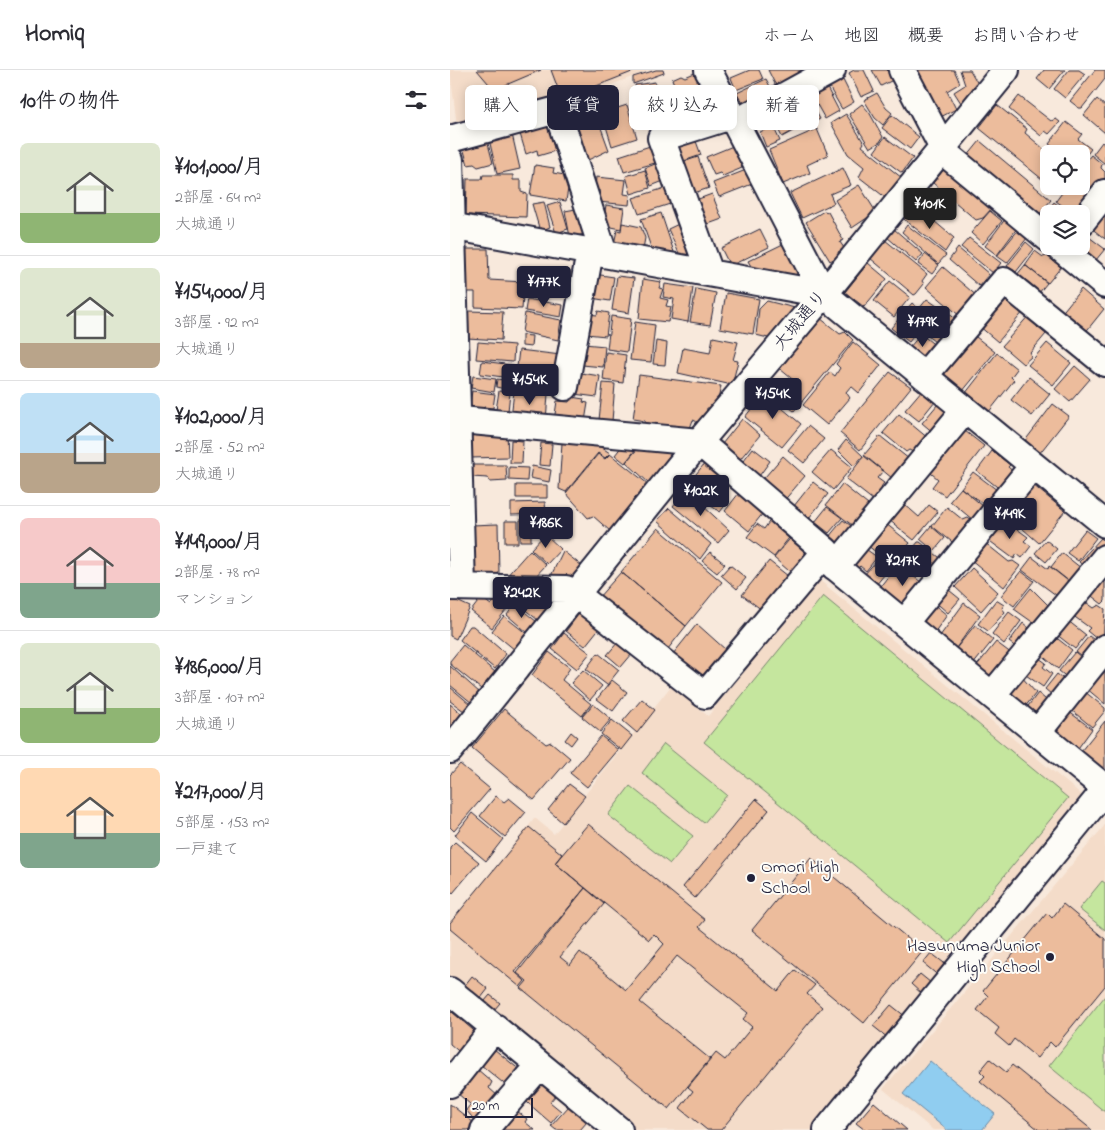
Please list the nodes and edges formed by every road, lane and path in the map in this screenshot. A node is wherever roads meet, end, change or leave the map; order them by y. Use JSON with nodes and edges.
{"nodes":[{"id":1,"x":708,"y":70,"type":"edge"},
{"id":2,"x":832,"y":70,"type":"edge"},
{"id":3,"x":902,"y":70,"type":"edge"},
{"id":4,"x":1003,"y":72,"type":"edge"},
{"id":5,"x":716,"y":85,"type":"edge"},
{"id":6,"x":737,"y":117,"type":"edge"},
{"id":7,"x":737,"y":127,"type":"edge"},
{"id":8,"x":691,"y":130,"type":"edge"},
{"id":9,"x":450,"y":139,"type":"edge"},
{"id":10,"x":943,"y":149,"type":"junction"},
{"id":11,"x":450,"y":160,"type":"edge"},
{"id":12,"x":1105,"y":193,"type":"edge"},
{"id":13,"x":1090,"y":211,"type":"edge"},
{"id":14,"x":451,"y":226,"type":"edge"},
{"id":15,"x":1040,"y":231,"type":"edge"},
{"id":16,"x":597,"y":253,"type":"junction"},
{"id":17,"x":1069,"y":255,"type":"edge"},
{"id":18,"x":710,"y":273,"type":"junction"},
{"id":19,"x":1105,"y":285,"type":"edge"},
{"id":20,"x":824,"y":294,"type":"junction"},
{"id":21,"x":1105,"y":363,"type":"edge"},
{"id":22,"x":924,"y":376,"type":"junction"},
{"id":23,"x":565,"y":387,"type":"dead end"},
{"id":24,"x":965,"y":410,"type":"junction"},
{"id":25,"x":454,"y":419,"type":"edge"},
{"id":26,"x":698,"y":442,"type":"junction"},
{"id":27,"x":1034,"y":466,"type":"junction"},
{"id":28,"x":1096,"y":513,"type":"edge"},
{"id":29,"x":1105,"y":558,"type":"edge"},
{"id":30,"x":829,"y":561,"type":"junction"},
{"id":31,"x":456,"y":587,"type":"edge"},
{"id":32,"x":577,"y":594,"type":"junction"},
{"id":33,"x":905,"y":622,"type":"junction"},
{"id":34,"x":1105,"y":648,"type":"edge"},
{"id":35,"x":992,"y":695,"type":"junction"},
{"id":36,"x":1037,"y":733,"type":"junction"},
{"id":37,"x":452,"y":745,"type":"edge"},
{"id":38,"x":1105,"y":789,"type":"edge"},
{"id":39,"x":450,"y":990,"type":"edge"},
{"id":40,"x":495,"y":1027,"type":"junction"},
{"id":41,"x":540,"y":1065,"type":"junction"},
{"id":42,"x":450,"y":1084,"type":"edge"},
{"id":43,"x":484,"y":1130,"type":"edge"},
{"id":44,"x":618,"y":1130,"type":"edge"},
{"id":45,"x":827,"y":1130,"type":"edge"}],
"edges":[{"from":1,"to":5,"type":"street"},
{"from":2,"to":6,"type":"street"},
{"from":3,"to":10,"type":"street"},
{"from":4,"to":10,"type":"street","name":"大城通り"},
{"from":7,"to":20,"type":"street"},
{"from":8,"to":18,"type":"street"},
{"from":9,"to":16,"type":"street"},
{"from":10,"to":15,"type":"street"},
{"from":10,"to":20,"type":"street","name":"大城通り"},
{"from":11,"to":14,"type":"street"},
{"from":12,"to":13,"type":"street"},
{"from":14,"to":16,"type":"street"},
{"from":14,"to":25,"type":"street"},
{"from":16,"to":18,"type":"street"},
{"from":16,"to":23,"type":"street"},
{"from":17,"to":19,"type":"street"},
{"from":18,"to":20,"type":"street"},
{"from":20,"to":22,"type":"street"},
{"from":20,"to":26,"type":"street","name":"大城通り"},
{"from":21,"to":22,"type":"street"},
{"from":22,"to":24,"type":"street"},
{"from":24,"to":27,"type":"street"},
{"from":24,"to":30,"type":"street"},
{"from":25,"to":26,"type":"street"},
{"from":25,"to":31,"type":"street"},
{"from":26,"to":30,"type":"street"},
{"from":26,"to":32,"type":"street","name":"大城通り"},
{"from":27,"to":28,"type":"street"},
{"from":27,"to":33,"type":"street"},
{"from":29,"to":35,"type":"street"},
{"from":30,"to":32,"type":"street"},
{"from":30,"to":33,"type":"street"},
{"from":31,"to":32,"type":"street"},
{"from":32,"to":37,"type":"street","name":"大城通り"},
{"from":33,"to":35,"type":"street"},
{"from":34,"to":36,"type":"street"},
{"from":35,"to":36,"type":"street"},
{"from":36,"to":38,"type":"street"},
{"from":38,"to":45,"type":"street"},
{"from":39,"to":40,"type":"street"},
{"from":40,"to":41,"type":"street"},
{"from":40,"to":42,"type":"street"},
{"from":41,"to":43,"type":"street"},
{"from":41,"to":44,"type":"street"}]}
